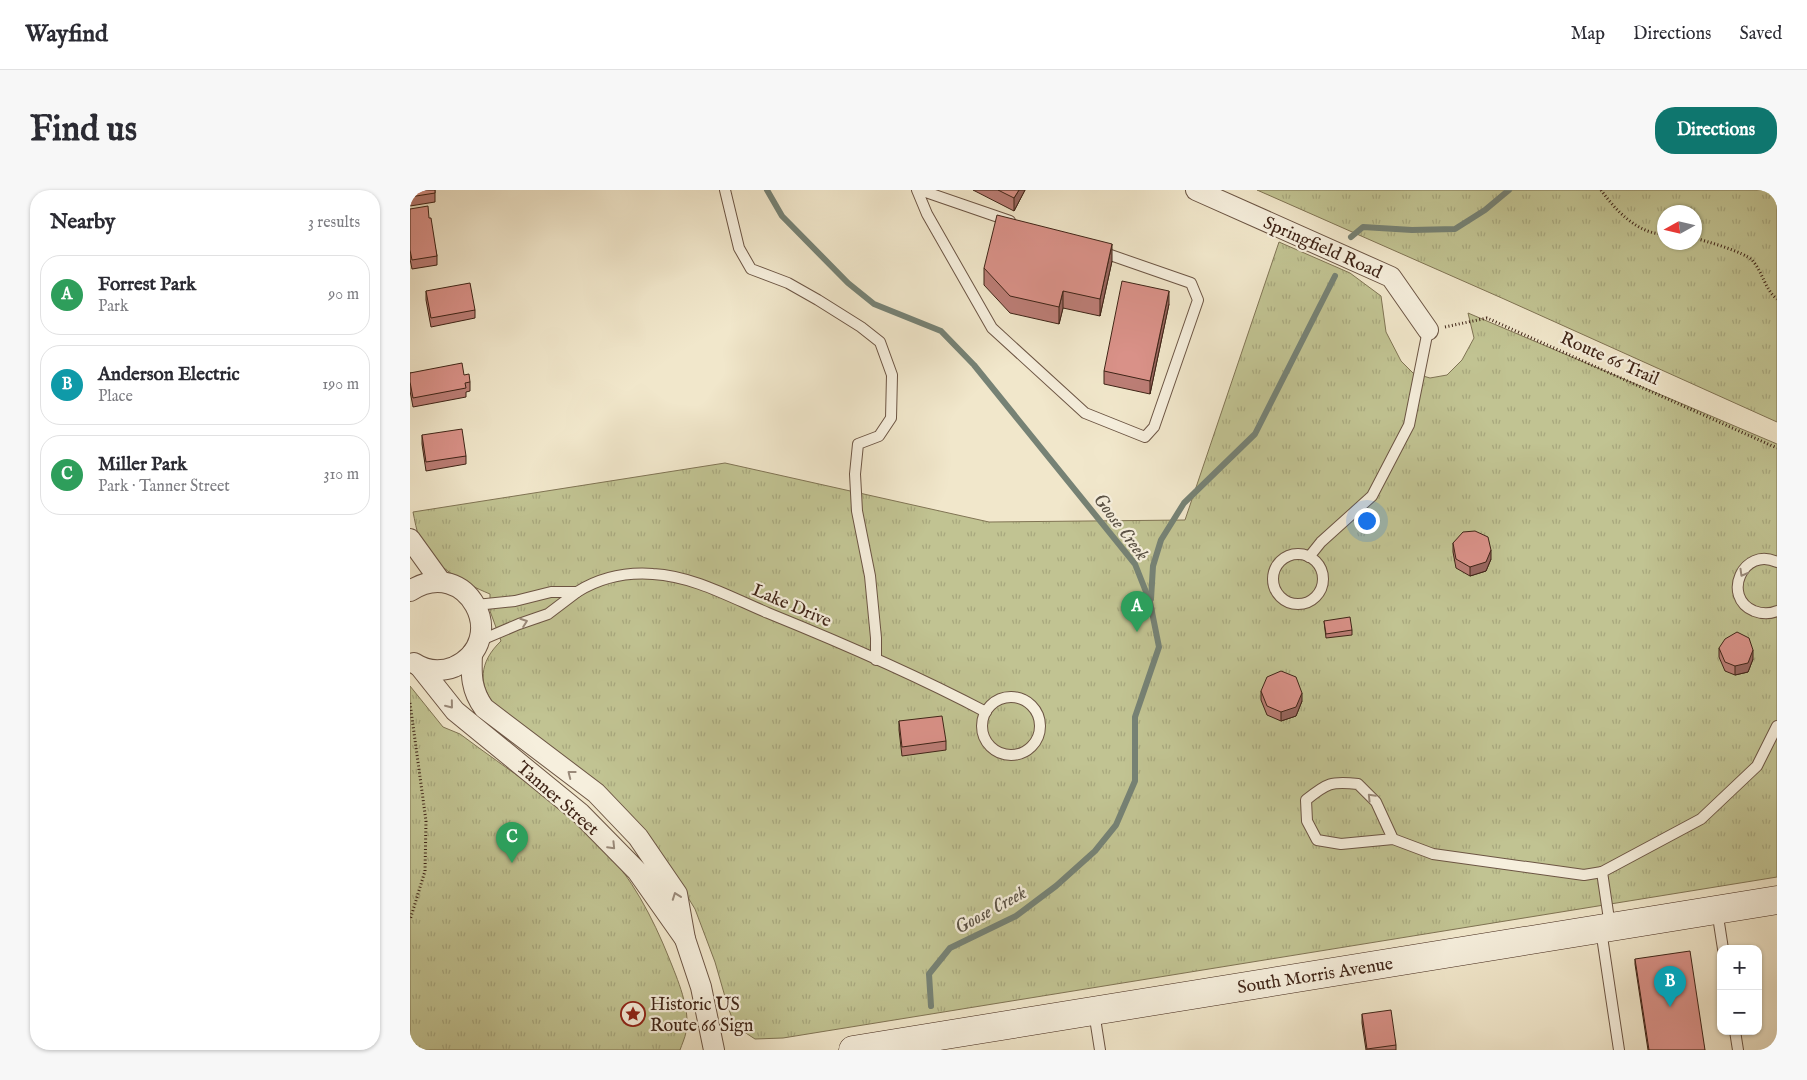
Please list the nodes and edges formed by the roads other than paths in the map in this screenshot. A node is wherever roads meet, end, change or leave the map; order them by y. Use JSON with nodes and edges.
{"nodes":[{"id":1,"x":725,"y":190,"type":"edge"},
{"id":2,"x":919,"y":190,"type":"edge"},
{"id":3,"x":1196,"y":190,"type":"edge"},
{"id":4,"x":1023,"y":225,"type":"edge"},
{"id":5,"x":1088,"y":248,"type":"edge"},
{"id":6,"x":1428,"y":330,"type":"joint"},
{"id":7,"x":410,"y":539,"type":"edge"},
{"id":8,"x":1310,"y":556,"type":"junction"},
{"id":9,"x":1777,"y":562,"type":"edge"},
{"id":10,"x":441,"y":582,"type":"junction"},
{"id":11,"x":410,"y":591,"type":"edge"},
{"id":12,"x":577,"y":592,"type":"junction"},
{"id":13,"x":476,"y":605,"type":"junction"},
{"id":14,"x":1776,"y":614,"type":"edge"},
{"id":15,"x":475,"y":648,"type":"junction"},
{"id":16,"x":876,"y":660,"type":"junction"},
{"id":17,"x":415,"y":664,"type":"edge"},
{"id":18,"x":986,"y":712,"type":"junction"},
{"id":19,"x":1777,"y":726,"type":"edge"},
{"id":20,"x":1393,"y":840,"type":"junction"},
{"id":21,"x":1602,"y":872,"type":"junction"},
{"id":22,"x":1777,"y":900,"type":"edge"},
{"id":23,"x":1716,"y":910,"type":"junction"},
{"id":24,"x":1606,"y":928,"type":"junction"},
{"id":25,"x":685,"y":939,"type":"junction"},
{"id":26,"x":1721,"y":945,"type":"edge"},
{"id":27,"x":1094,"y":1011,"type":"junction"},
{"id":28,"x":1736,"y":1035,"type":"edge"},
{"id":29,"x":714,"y":1050,"type":"edge"},
{"id":30,"x":853,"y":1050,"type":"edge"},
{"id":31,"x":1100,"y":1050,"type":"edge"},
{"id":32,"x":1619,"y":1050,"type":"edge"},
{"id":33,"x":1738,"y":1050,"type":"edge"}],
"edges":[{"from":1,"to":16,"type":"lane"},
{"from":2,"to":4,"type":"lane"},
{"from":2,"to":5,"type":"lane"},
{"from":3,"to":6,"type":"street","name":"Springfield Road"},
{"from":6,"to":8,"type":"lane"},
{"from":7,"to":10,"type":"street"},
{"from":8,"to":8,"type":"lane"},
{"from":9,"to":14,"type":"lane","one_way":true},
{"from":10,"to":11,"type":"street"},
{"from":10,"to":13,"type":"street"},
{"from":12,"to":13,"type":"lane","name":"Lake Drive"},
{"from":15,"to":12,"type":"lane","name":"Lake Drive","one_way":true},
{"from":12,"to":16,"type":"lane","name":"Lake Drive"},
{"from":13,"to":15,"type":"street","name":"Tanner Street"},
{"from":15,"to":17,"type":"street"},
{"from":25,"to":15,"type":"street","name":"Tanner Street","one_way":true},
{"from":16,"to":18,"type":"lane","name":"Lake Drive"},
{"from":17,"to":25,"type":"street","name":"Tanner Street","one_way":true},
{"from":18,"to":18,"type":"lane"},
{"from":19,"to":21,"type":"lane"},
{"from":20,"to":20,"type":"lane","one_way":true},
{"from":20,"to":21,"type":"lane"},
{"from":21,"to":24,"type":"lane"},
{"from":22,"to":23,"type":"main road","name":"South Morris Avenue"},
{"from":23,"to":24,"type":"main road","name":"South Morris Avenue"},
{"from":23,"to":26,"type":"lane"},
{"from":24,"to":27,"type":"main road","name":"South Morris Avenue"},
{"from":24,"to":32,"type":"lane"},
{"from":25,"to":29,"type":"street","name":"Tanner Street"},
{"from":27,"to":30,"type":"main road","name":"South Morris Avenue"},
{"from":27,"to":31,"type":"lane"},
{"from":28,"to":33,"type":"lane"}]}
